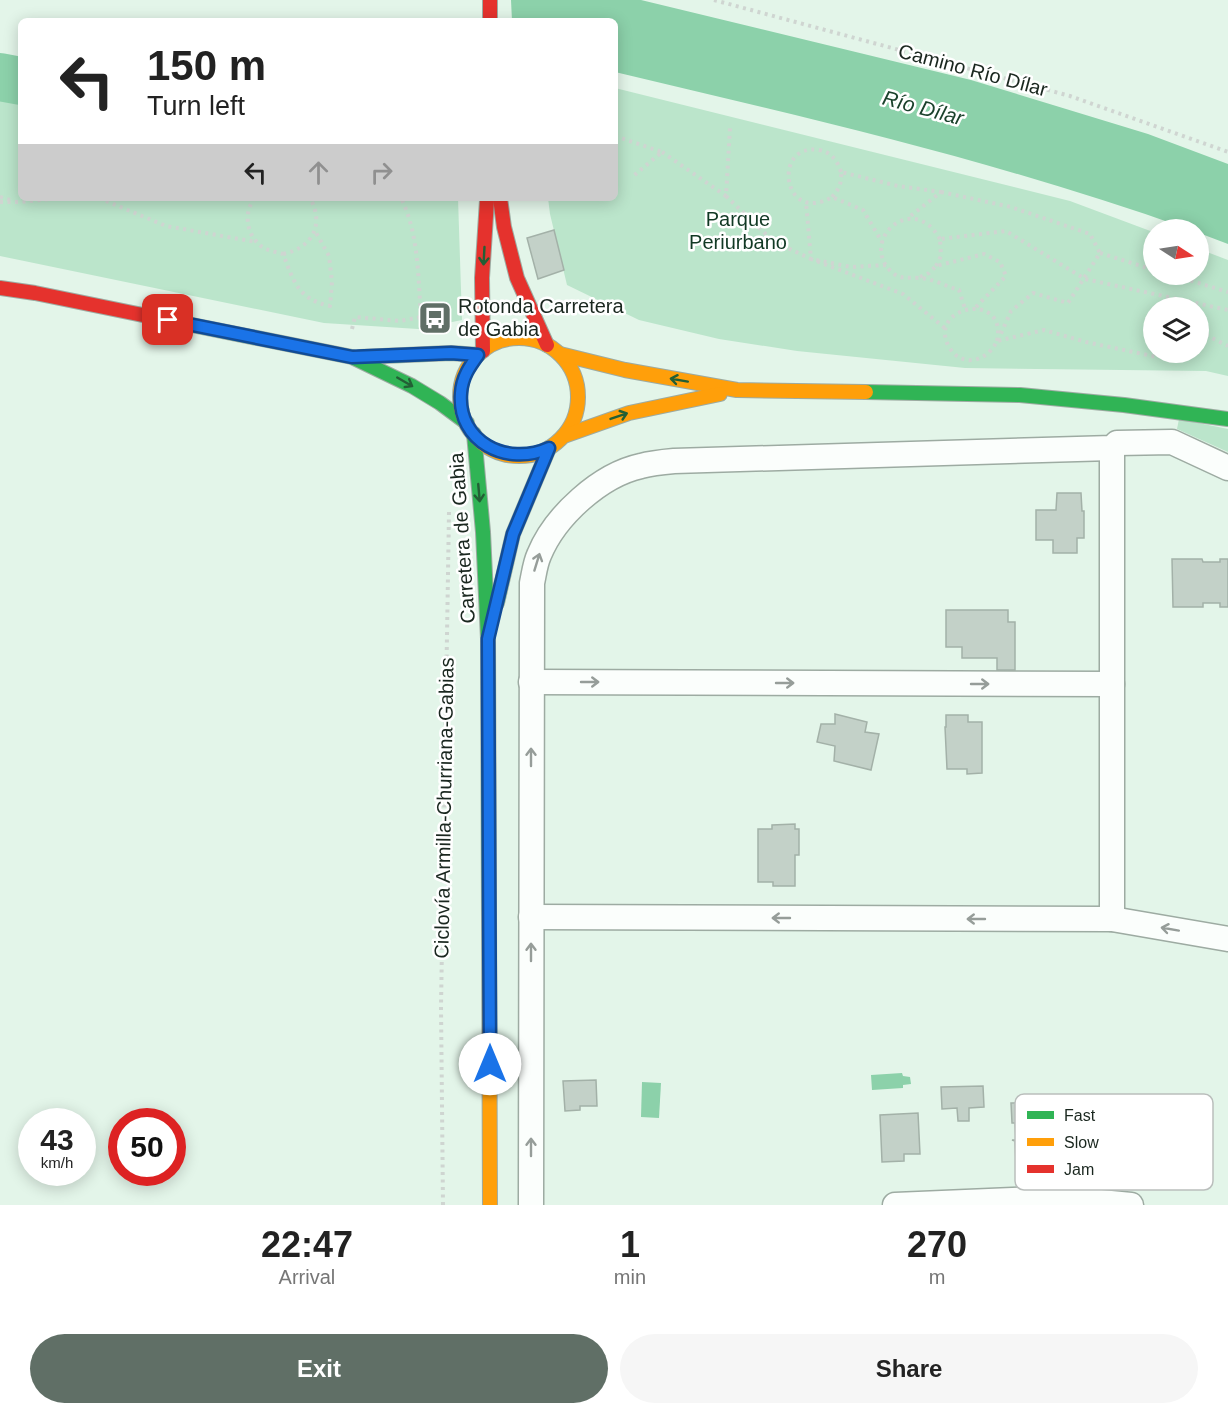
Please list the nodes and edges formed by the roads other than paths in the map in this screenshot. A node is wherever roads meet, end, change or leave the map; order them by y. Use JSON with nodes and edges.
{"nodes":[{"id":1,"x":490,"y":0,"type":"edge"},
{"id":2,"x":490,"y":18,"type":"edge"},
{"id":3,"x":487,"y":201,"type":"edge"},
{"id":4,"x":501,"y":201,"type":"edge"},
{"id":5,"x":0,"y":288,"type":"edge"},
{"id":6,"x":547,"y":345,"type":"junction"},
{"id":7,"x":481,"y":353,"type":"junction"},
{"id":8,"x":560,"y":354,"type":"junction"},
{"id":9,"x":349,"y":356,"type":"junction"},
{"id":10,"x":737,"y":390,"type":"junction"},
{"id":11,"x":1228,"y":419,"type":"edge"},
{"id":12,"x":471,"y":428,"type":"junction"},
{"id":13,"x":564,"y":435,"type":"junction"},
{"id":14,"x":549,"y":448,"type":"junction"},
{"id":15,"x":1112,"y":448,"type":"junction"},
{"id":16,"x":1228,"y":468,"type":"edge"},
{"id":17,"x":488,"y":639,"type":"junction"},
{"id":18,"x":531,"y":682,"type":"junction"},
{"id":19,"x":1112,"y":684,"type":"junction"},
{"id":20,"x":531,"y":917,"type":"junction"},
{"id":21,"x":1112,"y":919,"type":"junction"},
{"id":22,"x":1228,"y":939,"type":"edge"},
{"id":23,"x":950,"y":1204,"type":"edge"},
{"id":24,"x":490,"y":1205,"type":"edge"},
{"id":25,"x":531,"y":1205,"type":"edge"},
{"id":26,"x":895,"y":1205,"type":"edge"},
{"id":27,"x":1131,"y":1205,"type":"edge"}],
"edges":[{"from":1,"to":2,"type":"main road"},
{"from":3,"to":7,"type":"main road","one_way":true},
{"from":4,"to":6,"type":"main road"},
{"from":5,"to":9,"type":"main road"},
{"from":6,"to":7,"type":"main road"},
{"from":6,"to":8,"type":"main road"},
{"from":7,"to":9,"type":"main road"},
{"from":7,"to":12,"type":"main road"},
{"from":10,"to":8,"type":"main road","one_way":true},
{"from":8,"to":13,"type":"main road"},
{"from":9,"to":12,"type":"main road","one_way":true},
{"from":10,"to":11,"type":"main road"},
{"from":13,"to":10,"type":"main road","one_way":true},
{"from":12,"to":14,"type":"main road"},
{"from":12,"to":17,"type":"main road","name":"Carretera de Gabia","one_way":true},
{"from":13,"to":14,"type":"main road"},
{"from":14,"to":17,"type":"main road","name":"Carretera de Gabia"},
{"from":15,"to":16,"type":"street"},
{"from":18,"to":15,"type":"street","one_way":true},
{"from":15,"to":19,"type":"street"},
{"from":17,"to":24,"type":"main road","name":"Carretera de Gabia"},
{"from":18,"to":19,"type":"street","one_way":true},
{"from":20,"to":18,"type":"street","one_way":true},
{"from":19,"to":21,"type":"street"},
{"from":21,"to":20,"type":"street","one_way":true},
{"from":25,"to":20,"type":"street","one_way":true},
{"from":22,"to":21,"type":"street","one_way":true},
{"from":23,"to":26,"type":"street"},
{"from":23,"to":27,"type":"street"}]}
